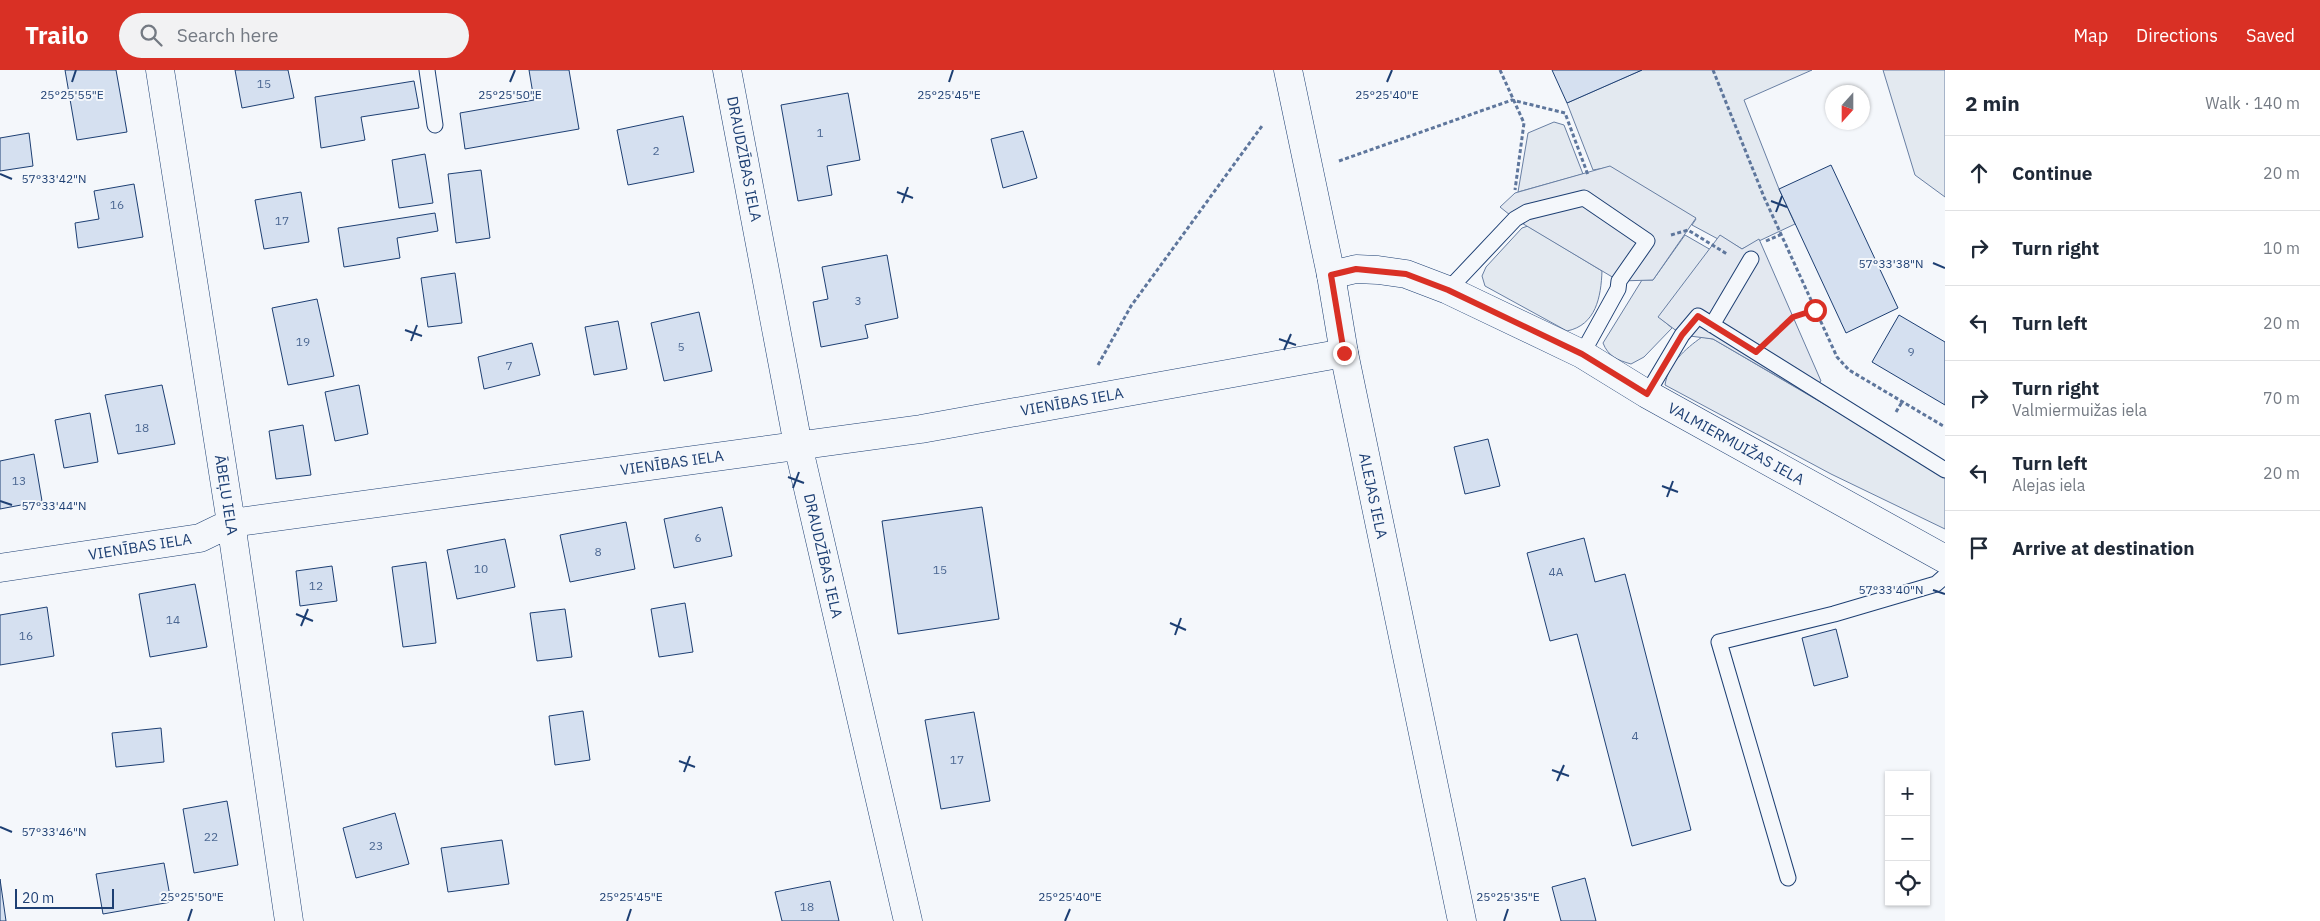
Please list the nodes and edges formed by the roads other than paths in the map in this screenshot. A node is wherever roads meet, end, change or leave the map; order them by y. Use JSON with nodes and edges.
{"nodes":[{"id":1,"x":160,"y":70,"type":"edge"},
{"id":2,"x":426,"y":70,"type":"edge"},
{"id":3,"x":727,"y":70,"type":"edge"},
{"id":4,"x":1288,"y":70,"type":"edge"},
{"id":5,"x":435,"y":125,"type":"dead end"},
{"id":6,"x":1749,"y":263,"type":"road end"},
{"id":7,"x":1331,"y":275,"type":"junction"},
{"id":8,"x":1448,"y":290,"type":"junction"},
{"id":9,"x":1712,"y":325,"type":"junction"},
{"id":10,"x":1344,"y":353,"type":"junction"},
{"id":11,"x":1582,"y":354,"type":"junction"},
{"id":12,"x":1647,"y":394,"type":"junction"},
{"id":13,"x":798,"y":445,"type":"junction"},
{"id":14,"x":1945,"y":470,"type":"edge"},
{"id":15,"x":231,"y":524,"type":"junction"},
{"id":16,"x":1945,"y":559,"type":"edge"},
{"id":17,"x":0,"y":568,"type":"edge"},
{"id":18,"x":1945,"y":576,"type":"edge"},
{"id":19,"x":1788,"y":878,"type":"dead end"},
{"id":20,"x":289,"y":921,"type":"edge"},
{"id":21,"x":908,"y":921,"type":"edge"},
{"id":22,"x":1462,"y":921,"type":"edge"}],
"edges":[{"from":1,"to":15,"type":"street","name":"ĀBEĻU IELA"},
{"from":2,"to":5,"type":"lane"},
{"from":3,"to":13,"type":"street","name":"DRAUDZĪBAS IELA"},
{"from":4,"to":7,"type":"street","name":"ALEJAS IELA"},
{"from":6,"to":9,"type":"lane"},
{"from":7,"to":8,"type":"street","name":"VALMIERMUIŽAS IELA"},
{"from":7,"to":10,"type":"street","name":"ALEJAS IELA"},
{"from":8,"to":11,"type":"street","name":"VALMIERMUIŽAS IELA"},
{"from":8,"to":11,"type":"lane"},
{"from":9,"to":12,"type":"lane"},
{"from":9,"to":14,"type":"lane"},
{"from":10,"to":13,"type":"street","name":"VIENĪBAS IELA"},
{"from":10,"to":22,"type":"street","name":"ALEJAS IELA"},
{"from":11,"to":12,"type":"street","name":"VALMIERMUIŽAS IELA"},
{"from":12,"to":16,"type":"street","name":"VALMIERMUIŽAS IELA"},
{"from":13,"to":15,"type":"street","name":"VIENĪBAS IELA"},
{"from":13,"to":21,"type":"street","name":"DRAUDZĪBAS IELA"},
{"from":15,"to":17,"type":"street","name":"VIENĪBAS IELA"},
{"from":15,"to":20,"type":"street","name":"ĀBEĻU IELA"},
{"from":18,"to":19,"type":"lane"}]}
